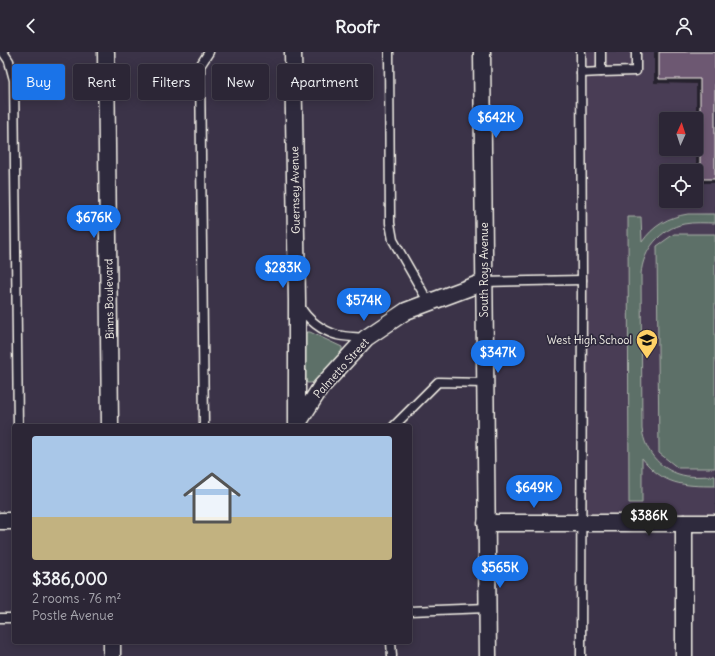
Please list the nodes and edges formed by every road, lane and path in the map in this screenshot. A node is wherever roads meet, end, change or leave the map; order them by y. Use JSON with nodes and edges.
{"nodes":[{"id":1,"x":3,"y":52,"type":"edge"},
{"id":2,"x":106,"y":52,"type":"edge"},
{"id":3,"x":209,"y":52,"type":"edge"},
{"id":4,"x":293,"y":52,"type":"edge"},
{"id":5,"x":390,"y":52,"type":"edge"},
{"id":6,"x":482,"y":52,"type":"edge"},
{"id":7,"x":581,"y":52,"type":"edge"},
{"id":8,"x":601,"y":52,"type":"edge"},
{"id":9,"x":636,"y":52,"type":"edge"},
{"id":10,"x":601,"y":72,"type":"junction"},
{"id":11,"x":581,"y":73,"type":"junction"},
{"id":12,"x":582,"y":280,"type":"junction"},
{"id":13,"x":484,"y":282,"type":"junction"},
{"id":14,"x":297,"y":300,"type":"junction"},
{"id":15,"x":429,"y":303,"type":"junction"},
{"id":16,"x":366,"y":338,"type":"junction"},
{"id":17,"x":484,"y":383,"type":"junction"},
{"id":18,"x":18,"y":424,"type":"edge"},
{"id":19,"x":110,"y":424,"type":"edge"},
{"id":20,"x":204,"y":424,"type":"edge"},
{"id":21,"x":297,"y":424,"type":"edge"},
{"id":22,"x":298,"y":424,"type":"edge"},
{"id":23,"x":396,"y":424,"type":"edge"},
{"id":24,"x":0,"y":514,"type":"edge"},
{"id":25,"x":12,"y":519,"type":"edge"},
{"id":26,"x":12,"y":520,"type":"edge"},
{"id":27,"x":0,"y":521,"type":"edge"},
{"id":28,"x":486,"y":523,"type":"junction"},
{"id":29,"x":582,"y":523,"type":"junction"},
{"id":30,"x":684,"y":523,"type":"junction"},
{"id":31,"x":715,"y":523,"type":"edge"},
{"id":32,"x":487,"y":608,"type":"junction"},
{"id":33,"x":412,"y":611,"type":"edge"},
{"id":34,"x":0,"y":618,"type":"edge"},
{"id":35,"x":12,"y":618,"type":"edge"},
{"id":36,"x":112,"y":644,"type":"edge"},
{"id":37,"x":391,"y":644,"type":"edge"},
{"id":38,"x":112,"y":656,"type":"edge"},
{"id":39,"x":392,"y":656,"type":"edge"},
{"id":40,"x":488,"y":656,"type":"edge"},
{"id":41,"x":581,"y":656,"type":"edge"},
{"id":42,"x":684,"y":656,"type":"edge"}],
"edges":[{"from":1,"to":18,"type":"lane"},
{"from":2,"to":19,"type":"street","name":"Binns Boulevard"},
{"from":3,"to":20,"type":"lane"},
{"from":4,"to":14,"type":"street","name":"Guernsey Avenue"},
{"from":5,"to":15,"type":"lane"},
{"from":6,"to":13,"type":"street","name":"South Roys Avenue"},
{"from":7,"to":11,"type":"lane"},
{"from":8,"to":10,"type":"lane"},
{"from":9,"to":10,"type":"lane"},
{"from":10,"to":11,"type":"lane"},
{"from":11,"to":12,"type":"lane"},
{"from":12,"to":13,"type":"lane"},
{"from":12,"to":29,"type":"lane"},
{"from":13,"to":15,"type":"street","name":"Palmetto Street"},
{"from":13,"to":17,"type":"street","name":"South Roys Avenue"},
{"from":14,"to":16,"type":"lane"},
{"from":14,"to":21,"type":"street","name":"Guernsey Avenue"},
{"from":15,"to":16,"type":"street","name":"Palmetto Street"},
{"from":16,"to":22,"type":"street","name":"Palmetto Street"},
{"from":17,"to":23,"type":"lane"},
{"from":17,"to":28,"type":"street","name":"South Roys Avenue"},
{"from":24,"to":25,"type":"lane"},
{"from":26,"to":27,"type":"street"},
{"from":28,"to":29,"type":"street"},
{"from":28,"to":32,"type":"street","name":"South Roys Avenue"},
{"from":29,"to":30,"type":"street"},
{"from":29,"to":41,"type":"lane"},
{"from":30,"to":31,"type":"street"},
{"from":30,"to":42,"type":"street"},
{"from":32,"to":33,"type":"lane"},
{"from":32,"to":40,"type":"street","name":"South Roys Avenue"},
{"from":34,"to":35,"type":"lane"},
{"from":36,"to":38,"type":"street"},
{"from":37,"to":39,"type":"lane"}]}
